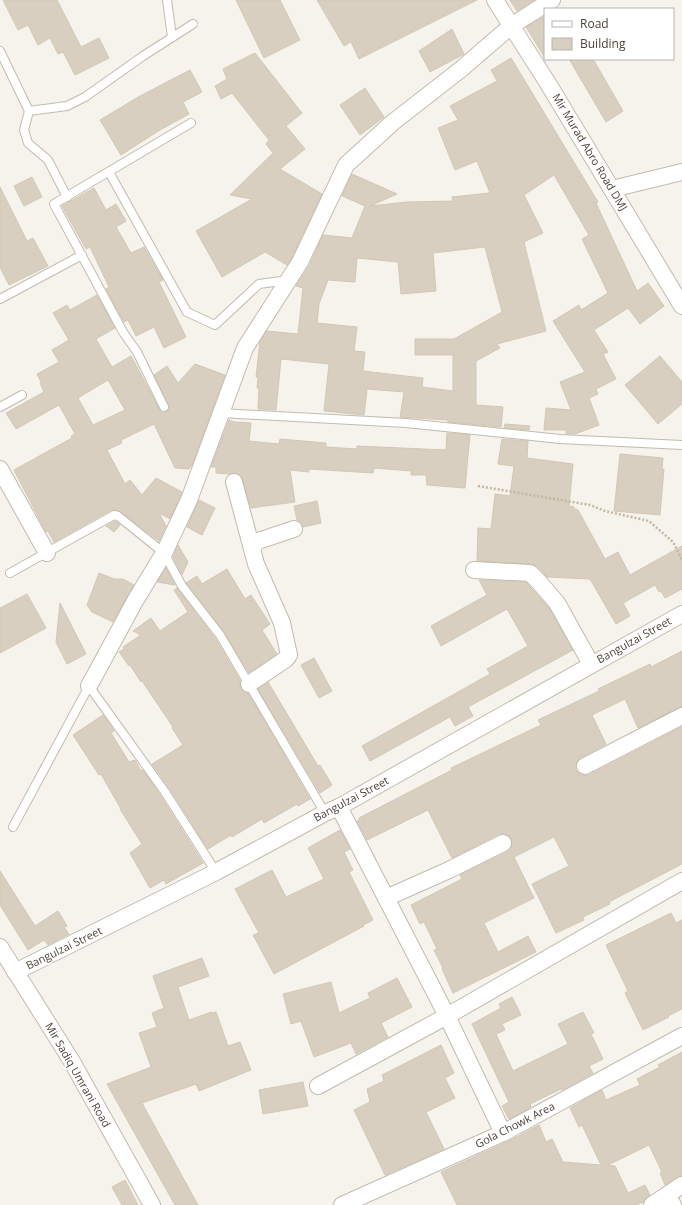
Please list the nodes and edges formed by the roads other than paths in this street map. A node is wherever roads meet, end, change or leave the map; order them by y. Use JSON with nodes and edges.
{"nodes":[{"id":1,"x":167,"y":0,"type":"edge"},
{"id":2,"x":495,"y":0,"type":"edge"},
{"id":3,"x":552,"y":0,"type":"edge"},
{"id":4,"x":193,"y":24,"type":"dead end"},
{"id":5,"x":511,"y":26,"type":"junction"},
{"id":6,"x":172,"y":37,"type":"junction"},
{"id":7,"x":0,"y":51,"type":"edge"},
{"id":8,"x":30,"y":111,"type":"junction"},
{"id":9,"x":191,"y":123,"type":"dead end"},
{"id":10,"x":109,"y":172,"type":"junction"},
{"id":11,"x":682,"y":172,"type":"edge"},
{"id":12,"x":612,"y":189,"type":"junction"},
{"id":13,"x":67,"y":197,"type":"junction"},
{"id":14,"x":82,"y":255,"type":"junction"},
{"id":15,"x":289,"y":280,"type":"junction"},
{"id":16,"x":0,"y":299,"type":"edge"},
{"id":17,"x":682,"y":306,"type":"edge"},
{"id":18,"x":22,"y":396,"type":"dead end"},
{"id":19,"x":0,"y":407,"type":"edge"},
{"id":20,"x":164,"y":407,"type":"dead end"},
{"id":21,"x":221,"y":413,"type":"junction"},
{"id":22,"x":682,"y":445,"type":"edge"},
{"id":23,"x":0,"y":469,"type":"edge"},
{"id":24,"x":234,"y":482,"type":"dead end"},
{"id":25,"x":294,"y":529,"type":"dead end"},
{"id":26,"x":252,"y":547,"type":"junction"},
{"id":27,"x":47,"y":553,"type":"junction"},
{"id":28,"x":164,"y":553,"type":"junction"},
{"id":29,"x":474,"y":570,"type":"dead end"},
{"id":30,"x":10,"y":573,"type":"dead end"},
{"id":31,"x":682,"y":614,"type":"edge"},
{"id":32,"x":591,"y":664,"type":"junction"},
{"id":33,"x":249,"y":684,"type":"junction"},
{"id":34,"x":89,"y":686,"type":"junction"},
{"id":35,"x":682,"y":716,"type":"edge"},
{"id":36,"x":585,"y":766,"type":"dead end"},
{"id":37,"x":332,"y":810,"type":"junction"},
{"id":38,"x":14,"y":827,"type":"dead end"},
{"id":39,"x":503,"y":843,"type":"dead end"},
{"id":40,"x":216,"y":872,"type":"junction"},
{"id":41,"x":682,"y":882,"type":"edge"},
{"id":42,"x":386,"y":898,"type":"junction"},
{"id":43,"x":0,"y":947,"type":"edge"},
{"id":44,"x":15,"y":972,"type":"junction"},
{"id":45,"x":447,"y":1016,"type":"junction"},
{"id":46,"x":682,"y":1036,"type":"edge"},
{"id":47,"x":318,"y":1086,"type":"dead end"},
{"id":48,"x":503,"y":1133,"type":"junction"},
{"id":49,"x":682,"y":1185,"type":"edge"},
{"id":50,"x":670,"y":1200,"type":"edge"},
{"id":51,"x":152,"y":1205,"type":"edge"},
{"id":52,"x":342,"y":1205,"type":"edge"},
{"id":53,"x":652,"y":1205,"type":"edge"}],
"edges":[{"from":1,"to":6,"type":"lane"},
{"from":2,"to":5,"type":"street","name":"Mir Murad Abro Road DMJ"},
{"from":3,"to":5,"type":"street"},
{"from":4,"to":6,"type":"lane"},
{"from":5,"to":12,"type":"street","name":"Mir Murad Abro Road DMJ"},
{"from":5,"to":15,"type":"street"},
{"from":6,"to":8,"type":"lane"},
{"from":7,"to":8,"type":"lane"},
{"from":8,"to":13,"type":"lane"},
{"from":9,"to":10,"type":"lane"},
{"from":10,"to":13,"type":"lane"},
{"from":10,"to":15,"type":"lane"},
{"from":11,"to":12,"type":"street"},
{"from":12,"to":17,"type":"street","name":"Mir Murad Abro Road DMJ"},
{"from":13,"to":14,"type":"lane"},
{"from":14,"to":16,"type":"lane"},
{"from":14,"to":20,"type":"lane"},
{"from":15,"to":21,"type":"street"},
{"from":18,"to":19,"type":"lane"},
{"from":21,"to":22,"type":"lane"},
{"from":21,"to":28,"type":"street"},
{"from":23,"to":27,"type":"street"},
{"from":24,"to":26,"type":"street"},
{"from":25,"to":26,"type":"street"},
{"from":26,"to":33,"type":"street"},
{"from":27,"to":28,"type":"lane"},
{"from":27,"to":30,"type":"lane"},
{"from":28,"to":33,"type":"lane"},
{"from":28,"to":34,"type":"street"},
{"from":29,"to":32,"type":"street"},
{"from":31,"to":32,"type":"street","name":"Bangulzai Street"},
{"from":32,"to":37,"type":"street","name":"Bangulzai Street"},
{"from":33,"to":37,"type":"lane"},
{"from":34,"to":38,"type":"lane"},
{"from":34,"to":40,"type":"lane"},
{"from":35,"to":36,"type":"street"},
{"from":37,"to":40,"type":"street","name":"Bangulzai Street"},
{"from":37,"to":42,"type":"street"},
{"from":39,"to":42,"type":"street"},
{"from":40,"to":44,"type":"street","name":"Bangulzai Street"},
{"from":41,"to":45,"type":"street"},
{"from":42,"to":45,"type":"street"},
{"from":43,"to":44,"type":"street","name":"Mir Sadiq Umrani Road"},
{"from":44,"to":51,"type":"street","name":"Mir Sadiq Umrani Road"},
{"from":45,"to":47,"type":"street"},
{"from":45,"to":48,"type":"street"},
{"from":46,"to":48,"type":"street","name":"Gola Chowk Area"},
{"from":48,"to":52,"type":"street","name":"Gola Chowk Area"},
{"from":49,"to":50,"type":"street"},
{"from":50,"to":53,"type":"street"}]}
